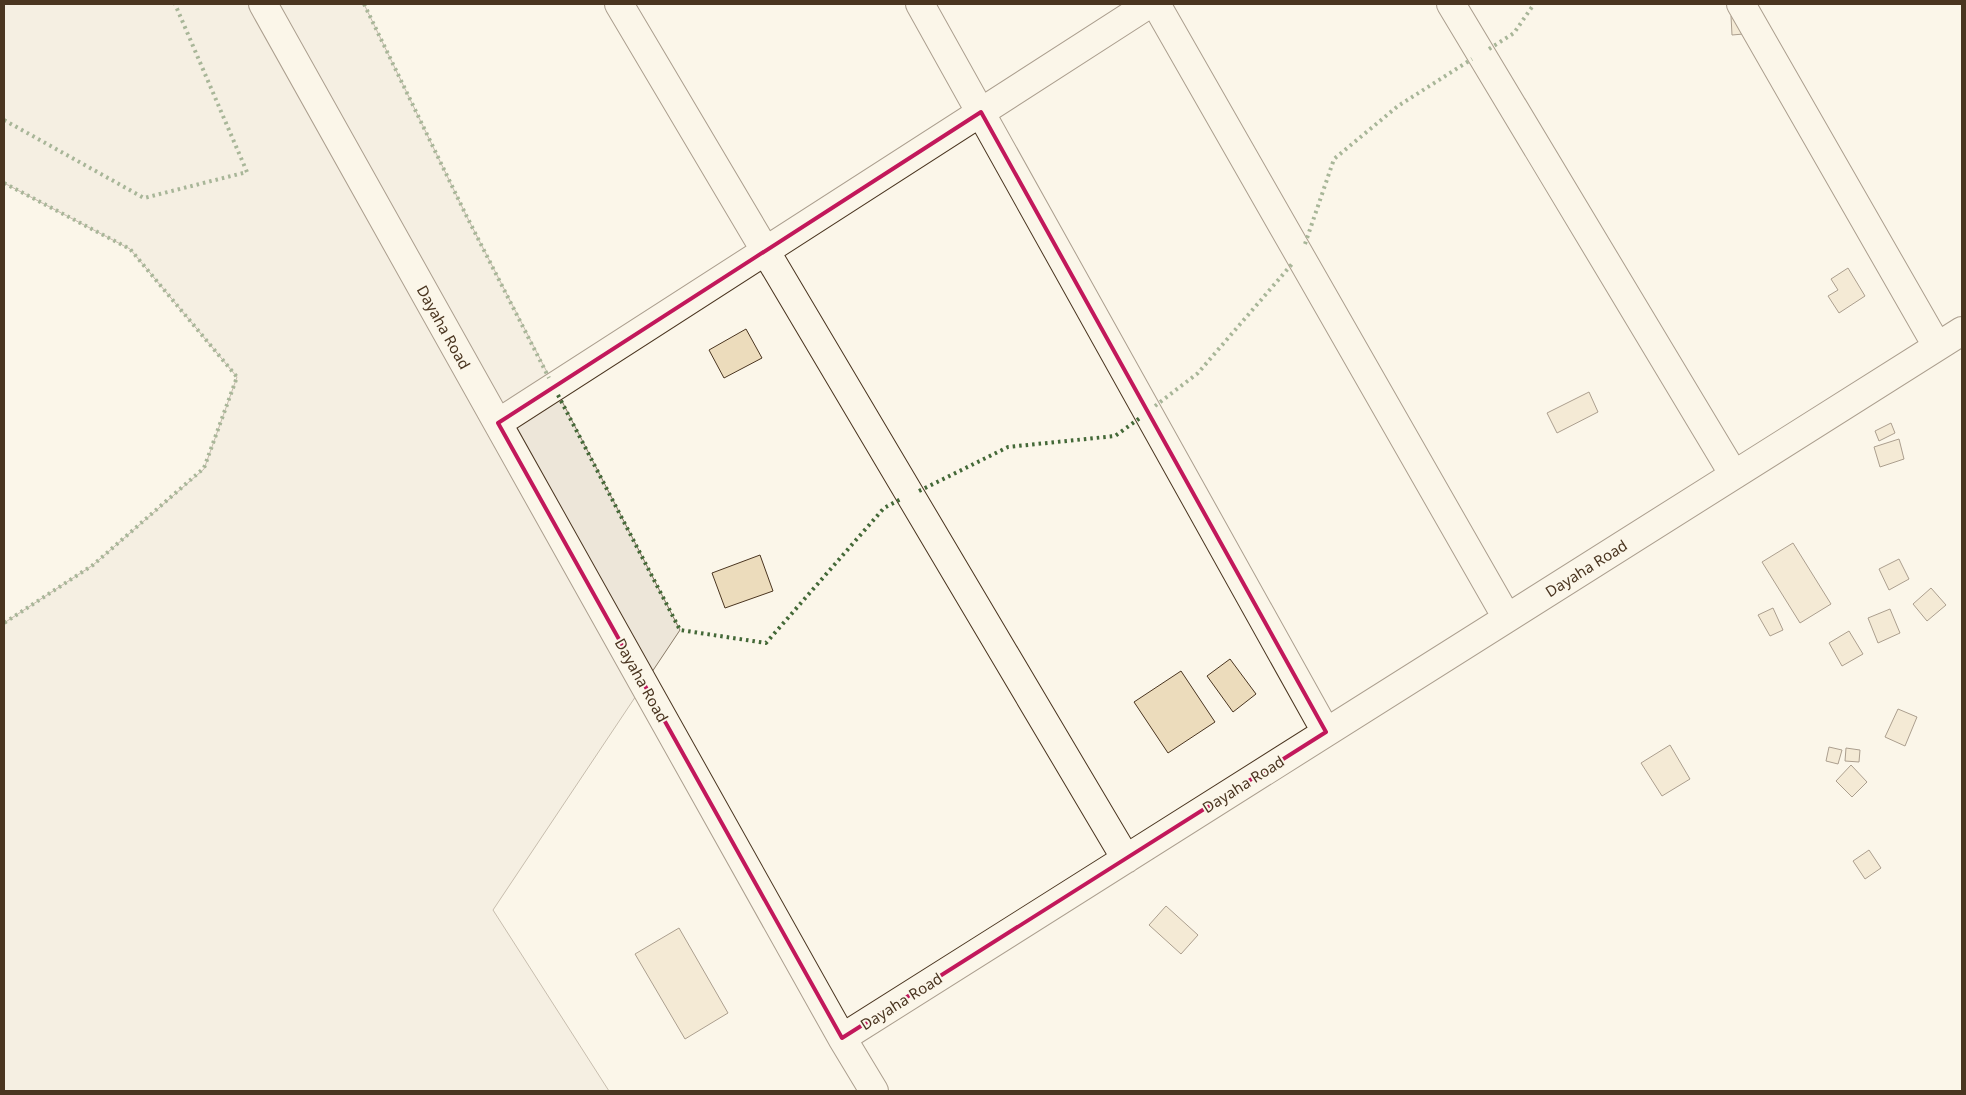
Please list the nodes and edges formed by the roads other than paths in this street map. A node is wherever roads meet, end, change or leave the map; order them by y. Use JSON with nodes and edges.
{"nodes":[{"id":1,"x":263,"y":4,"type":"edge"},
{"id":2,"x":619,"y":4,"type":"edge"},
{"id":3,"x":920,"y":4,"type":"edge"},
{"id":4,"x":1149,"y":4,"type":"edge"},
{"id":5,"x":1156,"y":4,"type":"edge"},
{"id":6,"x":1451,"y":4,"type":"edge"},
{"id":7,"x":1741,"y":4,"type":"edge"},
{"id":8,"x":981,"y":112,"type":"junction"},
{"id":9,"x":766,"y":251,"type":"junction"},
{"id":10,"x":1962,"y":331,"type":"edge"},
{"id":11,"x":1938,"y":346,"type":"junction"},
{"id":12,"x":498,"y":424,"type":"junction"},
{"id":13,"x":1734,"y":475,"type":"junction"},
{"id":14,"x":1507,"y":618,"type":"junction"},
{"id":15,"x":1326,"y":732,"type":"junction"},
{"id":16,"x":1126,"y":859,"type":"junction"},
{"id":17,"x":842,"y":1038,"type":"junction"},
{"id":18,"x":874,"y":1091,"type":"edge"}],
"edges":[{"from":1,"to":12,"type":"street","name":"Dayaha Road"},
{"from":2,"to":9,"type":"street"},
{"from":3,"to":8,"type":"street"},
{"from":4,"to":8,"type":"street"},
{"from":5,"to":14,"type":"street"},
{"from":6,"to":13,"type":"street"},
{"from":7,"to":11,"type":"street"},
{"from":8,"to":9,"type":"street"},
{"from":8,"to":15,"type":"street"},
{"from":9,"to":12,"type":"street"},
{"from":9,"to":16,"type":"street"},
{"from":10,"to":11,"type":"street","name":"Dayaha Road"},
{"from":11,"to":13,"type":"street","name":"Dayaha Road"},
{"from":12,"to":17,"type":"street","name":"Dayaha Road"},
{"from":13,"to":14,"type":"street","name":"Dayaha Road"},
{"from":14,"to":15,"type":"street","name":"Dayaha Road"},
{"from":15,"to":16,"type":"street","name":"Dayaha Road"},
{"from":16,"to":17,"type":"street","name":"Dayaha Road"},
{"from":17,"to":18,"type":"street"}]}
